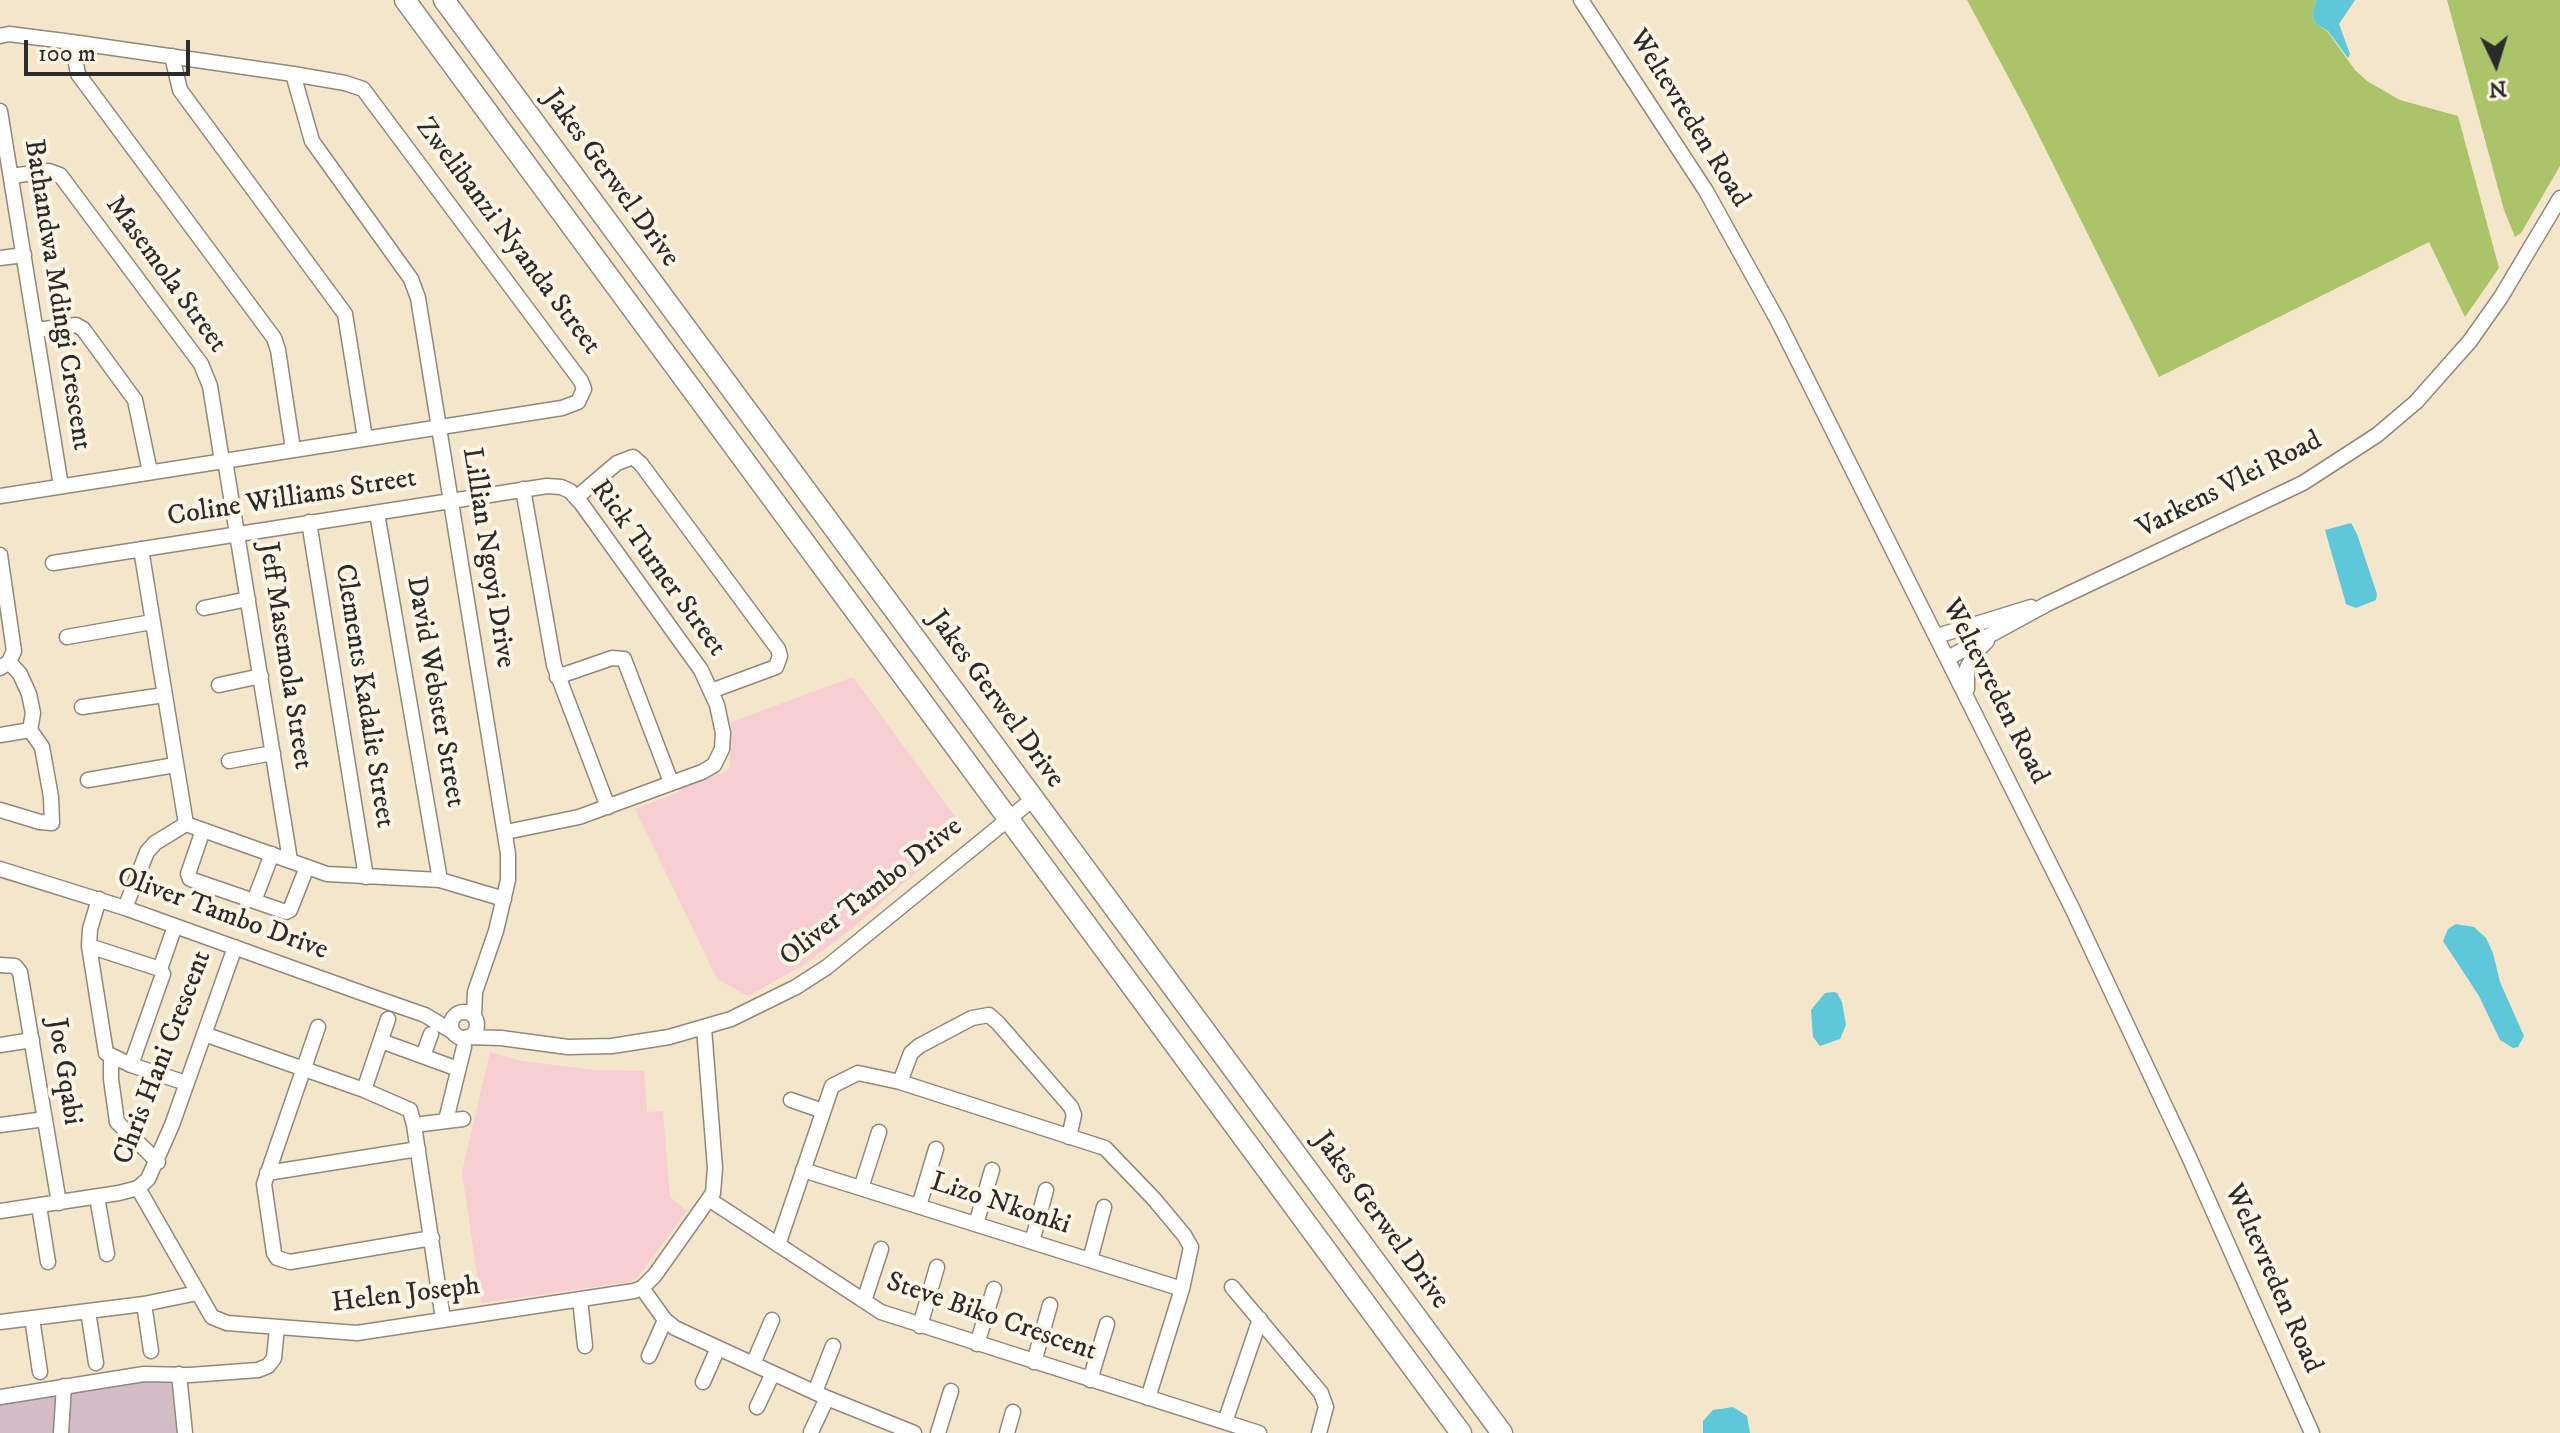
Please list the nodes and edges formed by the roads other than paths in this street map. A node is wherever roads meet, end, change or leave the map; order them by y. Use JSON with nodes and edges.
{"nodes":[{"id":1,"x":405,"y":0,"type":"edge"},
{"id":2,"x":444,"y":0,"type":"edge"},
{"id":3,"x":1581,"y":0,"type":"edge"},
{"id":4,"x":0,"y":36,"type":"edge"},
{"id":5,"x":72,"y":42,"type":"junction"},
{"id":6,"x":172,"y":56,"type":"junction"},
{"id":7,"x":293,"y":74,"type":"junction"},
{"id":8,"x":0,"y":111,"type":"edge"},
{"id":9,"x":11,"y":176,"type":"junction"},
{"id":10,"x":2560,"y":198,"type":"edge"},
{"id":11,"x":2555,"y":217,"type":"edge"},
{"id":12,"x":24,"y":255,"type":"junction"},
{"id":13,"x":0,"y":258,"type":"edge"},
{"id":14,"x":36,"y":330,"type":"junction"},
{"id":15,"x":438,"y":426,"type":"junction"},
{"id":16,"x":365,"y":438,"type":"junction"},
{"id":17,"x":293,"y":449,"type":"junction"},
{"id":18,"x":224,"y":460,"type":"junction"},
{"id":19,"x":150,"y":472,"type":"junction"},
{"id":20,"x":61,"y":486,"type":"junction"},
{"id":21,"x":523,"y":489,"type":"junction"},
{"id":22,"x":0,"y":496,"type":"edge"},
{"id":23,"x":576,"y":498,"type":"junction"},
{"id":24,"x":450,"y":500,"type":"junction"},
{"id":25,"x":377,"y":513,"type":"junction"},
{"id":26,"x":309,"y":522,"type":"junction"},
{"id":27,"x":237,"y":533,"type":"junction"},
{"id":28,"x":141,"y":549,"type":"junction"},
{"id":29,"x":0,"y":555,"type":"edge"},
{"id":30,"x":53,"y":563,"type":"dead end"},
{"id":31,"x":248,"y":599,"type":"junction"},
{"id":32,"x":2047,"y":604,"type":"junction"},
{"id":33,"x":204,"y":608,"type":"dead end"},
{"id":34,"x":152,"y":622,"type":"junction"},
{"id":35,"x":1995,"y":632,"type":"junction"},
{"id":36,"x":1937,"y":636,"type":"junction"},
{"id":37,"x":67,"y":637,"type":"dead end"},
{"id":38,"x":1948,"y":658,"type":"junction"},
{"id":39,"x":4,"y":665,"type":"edge"},
{"id":40,"x":261,"y":676,"type":"junction"},
{"id":41,"x":557,"y":677,"type":"junction"},
{"id":42,"x":219,"y":685,"type":"dead end"},
{"id":43,"x":711,"y":691,"type":"junction"},
{"id":44,"x":164,"y":695,"type":"junction"},
{"id":45,"x":1968,"y":696,"type":"junction"},
{"id":46,"x":82,"y":707,"type":"dead end"},
{"id":47,"x":30,"y":730,"type":"junction"},
{"id":48,"x":0,"y":735,"type":"edge"},
{"id":49,"x":273,"y":753,"type":"junction"},
{"id":50,"x":229,"y":761,"type":"dead end"},
{"id":51,"x":175,"y":765,"type":"junction"},
{"id":52,"x":88,"y":780,"type":"dead end"},
{"id":53,"x":671,"y":782,"type":"junction"},
{"id":54,"x":1033,"y":799,"type":"junction"},
{"id":55,"x":608,"y":807,"type":"junction"},
{"id":56,"x":0,"y":810,"type":"edge"},
{"id":57,"x":1008,"y":820,"type":"junction"},
{"id":58,"x":186,"y":824,"type":"junction"},
{"id":59,"x":203,"y":830,"type":"junction"},
{"id":60,"x":506,"y":832,"type":"junction"},
{"id":61,"x":272,"y":854,"type":"junction"},
{"id":62,"x":290,"y":860,"type":"junction"},
{"id":63,"x":307,"y":867,"type":"junction"},
{"id":64,"x":0,"y":869,"type":"edge"},
{"id":65,"x":366,"y":877,"type":"junction"},
{"id":66,"x":440,"y":880,"type":"junction"},
{"id":67,"x":99,"y":899,"type":"junction"},
{"id":68,"x":504,"y":899,"type":"junction"},
{"id":69,"x":254,"y":901,"type":"junction"},
{"id":70,"x":125,"y":908,"type":"junction"},
{"id":71,"x":175,"y":926,"type":"junction"},
{"id":72,"x":89,"y":946,"type":"junction"},
{"id":73,"x":235,"y":947,"type":"junction"},
{"id":74,"x":0,"y":965,"type":"edge"},
{"id":75,"x":160,"y":969,"type":"junction"},
{"id":76,"x":425,"y":1015,"type":"junction"},
{"id":77,"x":466,"y":1016,"type":"junction"},
{"id":78,"x":388,"y":1019,"type":"dead end"},
{"id":79,"x":318,"y":1027,"type":"dead end"},
{"id":80,"x":704,"y":1028,"type":"junction"},
{"id":81,"x":204,"y":1034,"type":"junction"},
{"id":82,"x":431,"y":1034,"type":"dead end"},
{"id":83,"x":501,"y":1038,"type":"junction"},
{"id":84,"x":461,"y":1039,"type":"junction"},
{"id":85,"x":32,"y":1040,"type":"junction"},
{"id":86,"x":381,"y":1041,"type":"junction"},
{"id":87,"x":0,"y":1045,"type":"edge"},
{"id":88,"x":423,"y":1056,"type":"junction"},
{"id":89,"x":111,"y":1058,"type":"junction"},
{"id":90,"x":131,"y":1065,"type":"junction"},
{"id":91,"x":458,"y":1069,"type":"junction"},
{"id":92,"x":303,"y":1070,"type":"junction"},
{"id":93,"x":900,"y":1082,"type":"junction"},
{"id":94,"x":186,"y":1083,"type":"junction"},
{"id":95,"x":364,"y":1090,"type":"junction"},
{"id":96,"x":791,"y":1100,"type":"dead end"},
{"id":97,"x":823,"y":1111,"type":"junction"},
{"id":98,"x":45,"y":1119,"type":"junction"},
{"id":99,"x":463,"y":1119,"type":"dead end"},
{"id":100,"x":446,"y":1120,"type":"junction"},
{"id":101,"x":0,"y":1125,"type":"edge"},
{"id":102,"x":414,"y":1125,"type":"junction"},
{"id":103,"x":879,"y":1132,"type":"dead end"},
{"id":104,"x":1069,"y":1137,"type":"junction"},
{"id":105,"x":418,"y":1149,"type":"junction"},
{"id":106,"x":936,"y":1149,"type":"dead end"},
{"id":107,"x":158,"y":1162,"type":"junction"},
{"id":108,"x":803,"y":1170,"type":"junction"},
{"id":109,"x":992,"y":1170,"type":"dead end"},
{"id":110,"x":267,"y":1173,"type":"junction"},
{"id":111,"x":138,"y":1188,"type":"junction"},
{"id":112,"x":861,"y":1188,"type":"junction"},
{"id":113,"x":1046,"y":1190,"type":"dead end"},
{"id":114,"x":97,"y":1197,"type":"junction"},
{"id":115,"x":710,"y":1200,"type":"junction"},
{"id":116,"x":59,"y":1203,"type":"junction"},
{"id":117,"x":39,"y":1206,"type":"junction"},
{"id":118,"x":919,"y":1206,"type":"junction"},
{"id":119,"x":1104,"y":1207,"type":"dead end"},
{"id":120,"x":0,"y":1211,"type":"edge"},
{"id":121,"x":976,"y":1224,"type":"junction"},
{"id":122,"x":432,"y":1238,"type":"junction"},
{"id":123,"x":1032,"y":1242,"type":"junction"},
{"id":124,"x":778,"y":1245,"type":"junction"},
{"id":125,"x":881,"y":1249,"type":"dead end"},
{"id":126,"x":107,"y":1254,"type":"dead end"},
{"id":127,"x":1090,"y":1260,"type":"junction"},
{"id":128,"x":48,"y":1262,"type":"dead end"},
{"id":129,"x":937,"y":1267,"type":"dead end"},
{"id":130,"x":1232,"y":1287,"type":"dead end"},
{"id":131,"x":642,"y":1288,"type":"junction"},
{"id":132,"x":994,"y":1289,"type":"dead end"},
{"id":133,"x":1182,"y":1289,"type":"junction"},
{"id":134,"x":197,"y":1293,"type":"junction"},
{"id":135,"x":580,"y":1299,"type":"junction"},
{"id":136,"x":864,"y":1301,"type":"junction"},
{"id":137,"x":144,"y":1304,"type":"junction"},
{"id":138,"x":1050,"y":1305,"type":"dead end"},
{"id":139,"x":88,"y":1311,"type":"junction"},
{"id":140,"x":32,"y":1318,"type":"junction"},
{"id":141,"x":443,"y":1319,"type":"junction"},
{"id":142,"x":1260,"y":1319,"type":"junction"},
{"id":143,"x":665,"y":1320,"type":"junction"},
{"id":144,"x":772,"y":1320,"type":"dead end"},
{"id":145,"x":0,"y":1322,"type":"edge"},
{"id":146,"x":1107,"y":1324,"type":"dead end"},
{"id":147,"x":920,"y":1326,"type":"junction"},
{"id":148,"x":277,"y":1328,"type":"junction"},
{"id":149,"x":977,"y":1344,"type":"junction"},
{"id":150,"x":585,"y":1346,"type":"dead end"},
{"id":151,"x":833,"y":1346,"type":"dead end"},
{"id":152,"x":718,"y":1348,"type":"junction"},
{"id":153,"x":151,"y":1351,"type":"dead end"},
{"id":154,"x":649,"y":1356,"type":"dead end"},
{"id":155,"x":1034,"y":1362,"type":"junction"},
{"id":156,"x":96,"y":1363,"type":"dead end"},
{"id":157,"x":753,"y":1364,"type":"junction"},
{"id":158,"x":40,"y":1372,"type":"dead end"},
{"id":159,"x":773,"y":1373,"type":"junction"},
{"id":160,"x":179,"y":1374,"type":"junction"},
{"id":161,"x":1090,"y":1380,"type":"junction"},
{"id":162,"x":703,"y":1382,"type":"dead end"},
{"id":163,"x":64,"y":1386,"type":"junction"},
{"id":164,"x":951,"y":1391,"type":"dead end"},
{"id":165,"x":821,"y":1395,"type":"junction"},
{"id":166,"x":0,"y":1397,"type":"edge"},
{"id":167,"x":1148,"y":1398,"type":"junction"},
{"id":168,"x":757,"y":1407,"type":"dead end"},
{"id":169,"x":1013,"y":1412,"type":"dead end"},
{"id":170,"x":1225,"y":1422,"type":"junction"},
{"id":171,"x":879,"y":1427,"type":"edge"},
{"id":172,"x":811,"y":1432,"type":"edge"},
{"id":173,"x":61,"y":1433,"type":"edge"},
{"id":174,"x":185,"y":1433,"type":"edge"},
{"id":175,"x":914,"y":1433,"type":"edge"},
{"id":176,"x":938,"y":1433,"type":"edge"},
{"id":177,"x":1007,"y":1433,"type":"edge"},
{"id":178,"x":1259,"y":1433,"type":"edge"},
{"id":179,"x":1319,"y":1433,"type":"edge"},
{"id":180,"x":1461,"y":1433,"type":"edge"},
{"id":181,"x":1502,"y":1433,"type":"edge"},
{"id":182,"x":2312,"y":1433,"type":"edge"}],
"edges":[{"from":1,"to":57,"type":"highway","name":"Jakes Gerwel Drive"},
{"from":2,"to":54,"type":"highway","name":"Jakes Gerwel Drive"},
{"from":3,"to":36,"type":"street","name":"Weltevreden Road"},
{"from":4,"to":5,"type":"street"},
{"from":5,"to":6,"type":"street"},
{"from":5,"to":17,"type":"street"},
{"from":6,"to":7,"type":"street"},
{"from":6,"to":16,"type":"street"},
{"from":7,"to":15,"type":"street"},
{"from":7,"to":15,"type":"street","name":"Zwelibanzi Nyanda Street"},
{"from":8,"to":9,"type":"street","name":"Bathandwa Mdingi Crescent"},
{"from":9,"to":12,"type":"street","name":"Bathandwa Mdingi Crescent"},
{"from":9,"to":18,"type":"street","name":"Masemola Street"},
{"from":10,"to":11,"type":"street","name":"Varkens Vlei Road"},
{"from":11,"to":32,"type":"street","name":"Varkens Vlei Road"},
{"from":12,"to":13,"type":"street"},
{"from":12,"to":14,"type":"street","name":"Bathandwa Mdingi Crescent"},
{"from":14,"to":19,"type":"street"},
{"from":14,"to":20,"type":"street","name":"Bathandwa Mdingi Crescent"},
{"from":15,"to":16,"type":"street","name":"Lillian Ngoyi Drive"},
{"from":15,"to":24,"type":"street","name":"Lillian Ngoyi Drive"},
{"from":16,"to":17,"type":"street","name":"Lillian Ngoyi Drive"},
{"from":17,"to":18,"type":"street","name":"Lillian Ngoyi Drive"},
{"from":18,"to":19,"type":"street","name":"Lillian Ngoyi Drive"},
{"from":18,"to":27,"type":"street","name":"Jeff Masemola Street"},
{"from":19,"to":20,"type":"street","name":"Lillian Ngoyi Drive"},
{"from":20,"to":22,"type":"street","name":"Lillian Ngoyi Drive"},
{"from":21,"to":23,"type":"street","name":"Rick Turner Street"},
{"from":21,"to":24,"type":"street","name":"Rick Turner Street"},
{"from":21,"to":41,"type":"street"},
{"from":23,"to":43,"type":"street","name":"Rick Turner Street"},
{"from":23,"to":43,"type":"street"},
{"from":24,"to":25,"type":"street","name":"Coline Williams Street"},
{"from":24,"to":60,"type":"street","name":"Lillian Ngoyi Drive"},
{"from":25,"to":26,"type":"street","name":"Coline Williams Street"},
{"from":25,"to":66,"type":"street","name":"David Webster Street"},
{"from":26,"to":27,"type":"street","name":"Coline Williams Street"},
{"from":26,"to":65,"type":"street","name":"Clements Kadalie Street"},
{"from":27,"to":28,"type":"street","name":"Coline Williams Street"},
{"from":27,"to":31,"type":"street","name":"Jeff Masemola Street"},
{"from":28,"to":30,"type":"street","name":"Coline Williams Street"},
{"from":28,"to":34,"type":"street","name":"Coline Williams Street"},
{"from":29,"to":39,"type":"street"},
{"from":31,"to":33,"type":"street"},
{"from":31,"to":40,"type":"street","name":"Jeff Masemola Street"},
{"from":32,"to":35,"type":"street","name":"Varkens Vlei Road"},
{"from":32,"to":36,"type":"street","name":"Varkens Vlei Road"},
{"from":34,"to":37,"type":"street"},
{"from":34,"to":44,"type":"street","name":"Coline Williams Street"},
{"from":35,"to":38,"type":"street","name":"Varkens Vlei Road"},
{"from":35,"to":45,"type":"street"},
{"from":36,"to":38,"type":"street","name":"Weltevreden Road"},
{"from":38,"to":45,"type":"street","name":"Weltevreden Road"},
{"from":39,"to":47,"type":"street"},
{"from":40,"to":42,"type":"street"},
{"from":40,"to":49,"type":"street","name":"Jeff Masemola Street"},
{"from":41,"to":53,"type":"street"},
{"from":41,"to":55,"type":"street"},
{"from":43,"to":53,"type":"street","name":"Rick Turner Street"},
{"from":44,"to":46,"type":"street"},
{"from":44,"to":51,"type":"street","name":"Coline Williams Street"},
{"from":45,"to":182,"type":"street","name":"Weltevreden Road"},
{"from":47,"to":48,"type":"street"},
{"from":47,"to":56,"type":"street"},
{"from":49,"to":50,"type":"street"},
{"from":49,"to":62,"type":"street","name":"Jeff Masemola Street"},
{"from":51,"to":52,"type":"street"},
{"from":51,"to":58,"type":"street","name":"Coline Williams Street"},
{"from":53,"to":55,"type":"street","name":"Rick Turner Street"},
{"from":54,"to":57,"type":"street","name":"Oliver Tambo Drive"},
{"from":54,"to":181,"type":"highway","name":"Jakes Gerwel Drive"},
{"from":55,"to":60,"type":"street","name":"Rick Turner Street"},
{"from":57,"to":80,"type":"street","name":"Oliver Tambo Drive"},
{"from":57,"to":180,"type":"highway","name":"Jakes Gerwel Drive"},
{"from":58,"to":59,"type":"street"},
{"from":58,"to":70,"type":"street"},
{"from":59,"to":61,"type":"street"},
{"from":59,"to":69,"type":"street"},
{"from":60,"to":68,"type":"street","name":"Lillian Ngoyi Drive"},
{"from":61,"to":62,"type":"street"},
{"from":61,"to":69,"type":"street"},
{"from":62,"to":63,"type":"street"},
{"from":63,"to":65,"type":"street"},
{"from":63,"to":69,"type":"street"},
{"from":64,"to":67,"type":"street","name":"Oliver Tambo Drive"},
{"from":65,"to":66,"type":"street"},
{"from":66,"to":68,"type":"street"},
{"from":67,"to":70,"type":"street","name":"Oliver Tambo Drive"},
{"from":67,"to":72,"type":"street"},
{"from":68,"to":77,"type":"street","name":"Lillian Ngoyi Drive"},
{"from":70,"to":71,"type":"street","name":"Oliver Tambo Drive"},
{"from":71,"to":73,"type":"street","name":"Oliver Tambo Drive"},
{"from":71,"to":75,"type":"street"},
{"from":72,"to":75,"type":"street"},
{"from":72,"to":89,"type":"street"},
{"from":73,"to":76,"type":"street","name":"Oliver Tambo Drive"},
{"from":73,"to":81,"type":"street","name":"Chris Hani Crescent"},
{"from":74,"to":85,"type":"street","name":"Joe Gqabi"},
{"from":75,"to":90,"type":"street"},
{"from":76,"to":77,"type":"street","name":"Oliver Tambo Drive"},
{"from":76,"to":84,"type":"street","name":"Oliver Tambo Drive"},
{"from":77,"to":83,"type":"street","name":"Oliver Tambo Drive"},
{"from":77,"to":84,"type":"street","name":"Lillian Ngoyi Drive"},
{"from":77,"to":84,"type":"street"},
{"from":78,"to":86,"type":"street"},
{"from":79,"to":92,"type":"street"},
{"from":80,"to":83,"type":"street","name":"Oliver Tambo Drive"},
{"from":80,"to":115,"type":"street"},
{"from":81,"to":92,"type":"street"},
{"from":81,"to":94,"type":"street","name":"Chris Hani Crescent"},
{"from":82,"to":88,"type":"street"},
{"from":83,"to":84,"type":"street","name":"Oliver Tambo Drive"},
{"from":84,"to":91,"type":"street"},
{"from":85,"to":87,"type":"street"},
{"from":85,"to":98,"type":"street","name":"Joe Gqabi"},
{"from":86,"to":88,"type":"street"},
{"from":86,"to":95,"type":"street"},
{"from":88,"to":91,"type":"street"},
{"from":89,"to":90,"type":"street"},
{"from":89,"to":107,"type":"street"},
{"from":90,"to":94,"type":"street"},
{"from":91,"to":100,"type":"street"},
{"from":92,"to":95,"type":"street"},
{"from":92,"to":110,"type":"street"},
{"from":93,"to":97,"type":"street"},
{"from":93,"to":104,"type":"street"},
{"from":93,"to":104,"type":"street"},
{"from":94,"to":107,"type":"street","name":"Chris Hani Crescent"},
{"from":95,"to":102,"type":"street"},
{"from":96,"to":97,"type":"street"},
{"from":97,"to":108,"type":"street"},
{"from":98,"to":101,"type":"street"},
{"from":98,"to":116,"type":"street","name":"Joe Gqabi"},
{"from":99,"to":100,"type":"street"},
{"from":100,"to":102,"type":"street"},
{"from":102,"to":105,"type":"street"},
{"from":103,"to":112,"type":"street"},
{"from":104,"to":133,"type":"street"},
{"from":105,"to":110,"type":"street"},
{"from":105,"to":122,"type":"street"},
{"from":106,"to":118,"type":"street"},
{"from":107,"to":111,"type":"street","name":"Chris Hani Crescent"},
{"from":108,"to":112,"type":"street","name":"Lizo Nkonki"},
{"from":108,"to":124,"type":"street"},
{"from":109,"to":121,"type":"street"},
{"from":110,"to":122,"type":"street"},
{"from":111,"to":114,"type":"street","name":"Chris Hani Crescent"},
{"from":111,"to":134,"type":"street","name":"Helen Joseph"},
{"from":112,"to":118,"type":"street","name":"Lizo Nkonki"},
{"from":113,"to":123,"type":"street"},
{"from":114,"to":116,"type":"street","name":"Chris Hani Crescent"},
{"from":114,"to":126,"type":"street"},
{"from":115,"to":124,"type":"street","name":"Steve Biko Crescent"},
{"from":115,"to":131,"type":"street"},
{"from":116,"to":117,"type":"street","name":"Chris Hani Crescent"},
{"from":117,"to":120,"type":"street","name":"Chris Hani Crescent"},
{"from":117,"to":128,"type":"street"},
{"from":118,"to":121,"type":"street","name":"Lizo Nkonki"},
{"from":119,"to":127,"type":"street"},
{"from":121,"to":123,"type":"street","name":"Lizo Nkonki"},
{"from":122,"to":141,"type":"street"},
{"from":123,"to":127,"type":"street","name":"Lizo Nkonki"},
{"from":124,"to":136,"type":"street","name":"Steve Biko Crescent"},
{"from":125,"to":136,"type":"street"},
{"from":127,"to":133,"type":"street","name":"Lizo Nkonki"},
{"from":129,"to":147,"type":"street"},
{"from":130,"to":142,"type":"street"},
{"from":131,"to":135,"type":"street","name":"Helen Joseph"},
{"from":131,"to":143,"type":"street"},
{"from":132,"to":149,"type":"street"},
{"from":133,"to":167,"type":"street"},
{"from":134,"to":137,"type":"street"},
{"from":134,"to":148,"type":"street","name":"Helen Joseph"},
{"from":135,"to":141,"type":"street","name":"Helen Joseph"},
{"from":135,"to":150,"type":"street"},
{"from":136,"to":147,"type":"street","name":"Steve Biko Crescent"},
{"from":137,"to":139,"type":"street"},
{"from":137,"to":153,"type":"street"},
{"from":138,"to":155,"type":"street"},
{"from":139,"to":140,"type":"street"},
{"from":139,"to":156,"type":"street"},
{"from":140,"to":145,"type":"street"},
{"from":140,"to":158,"type":"street"},
{"from":141,"to":148,"type":"street","name":"Helen Joseph"},
{"from":142,"to":170,"type":"street"},
{"from":142,"to":179,"type":"street"},
{"from":143,"to":152,"type":"street"},
{"from":143,"to":154,"type":"street"},
{"from":144,"to":157,"type":"street"},
{"from":146,"to":161,"type":"street"},
{"from":147,"to":149,"type":"street","name":"Steve Biko Crescent"},
{"from":148,"to":160,"type":"street"},
{"from":149,"to":155,"type":"street","name":"Steve Biko Crescent"},
{"from":151,"to":165,"type":"street"},
{"from":152,"to":157,"type":"street"},
{"from":152,"to":162,"type":"street"},
{"from":155,"to":161,"type":"street","name":"Steve Biko Crescent"},
{"from":157,"to":159,"type":"street"},
{"from":159,"to":165,"type":"street"},
{"from":159,"to":168,"type":"street"},
{"from":160,"to":163,"type":"street"},
{"from":160,"to":174,"type":"street"},
{"from":161,"to":167,"type":"street","name":"Steve Biko Crescent"},
{"from":163,"to":166,"type":"street"},
{"from":163,"to":173,"type":"street"},
{"from":164,"to":176,"type":"street"},
{"from":165,"to":171,"type":"street"},
{"from":165,"to":172,"type":"street"},
{"from":167,"to":170,"type":"street","name":"Steve Biko Crescent"},
{"from":169,"to":177,"type":"street"},
{"from":170,"to":178,"type":"street","name":"Steve Biko Crescent"},
{"from":171,"to":175,"type":"street"}]}
